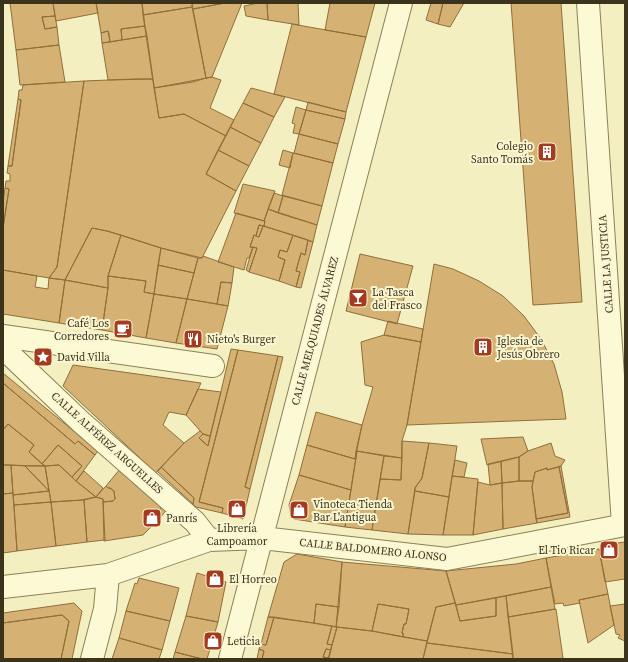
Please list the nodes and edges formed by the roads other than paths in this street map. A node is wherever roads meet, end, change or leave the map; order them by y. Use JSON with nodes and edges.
{"nodes":[{"id":1,"x":401,"y":3,"type":"edge"},
{"id":2,"x":588,"y":3,"type":"edge"},
{"id":3,"x":3,"y":336,"type":"edge"},
{"id":4,"x":3,"y":348,"type":"edge"},
{"id":5,"x":213,"y":366,"type":"dead end"},
{"id":6,"x":624,"y":525,"type":"edge"},
{"id":7,"x":262,"y":538,"type":"junction"},
{"id":8,"x":208,"y":540,"type":"junction"},
{"id":9,"x":108,"y":575,"type":"junction"},
{"id":10,"x":3,"y":587,"type":"edge"},
{"id":11,"x":92,"y":659,"type":"edge"},
{"id":12,"x":230,"y":659,"type":"edge"}],
"edges":[{"from":1,"to":7,"type":"street","name":"CALLE MELQUIADES ÁLVAREZ"},
{"from":2,"to":6,"type":"street","name":"CALLE LA JUSTICIA"},
{"from":3,"to":5,"type":"street"},
{"from":4,"to":8,"type":"street","name":"CALLE ALFÉREZ ARGUELLES"},
{"from":6,"to":7,"type":"street","name":"CALLE BALDOMERO ALONSO"},
{"from":7,"to":8,"type":"street","name":"CALLE BALDOMERO ALONSO"},
{"from":7,"to":12,"type":"street","name":"CALLE MELQUIADES ÁLVAREZ"},
{"from":8,"to":9,"type":"street","name":"CALLE BALDOMERO ALONSO"},
{"from":9,"to":10,"type":"street","name":"CALLE BALDOMERO ALONSO"},
{"from":9,"to":11,"type":"street"}]}
